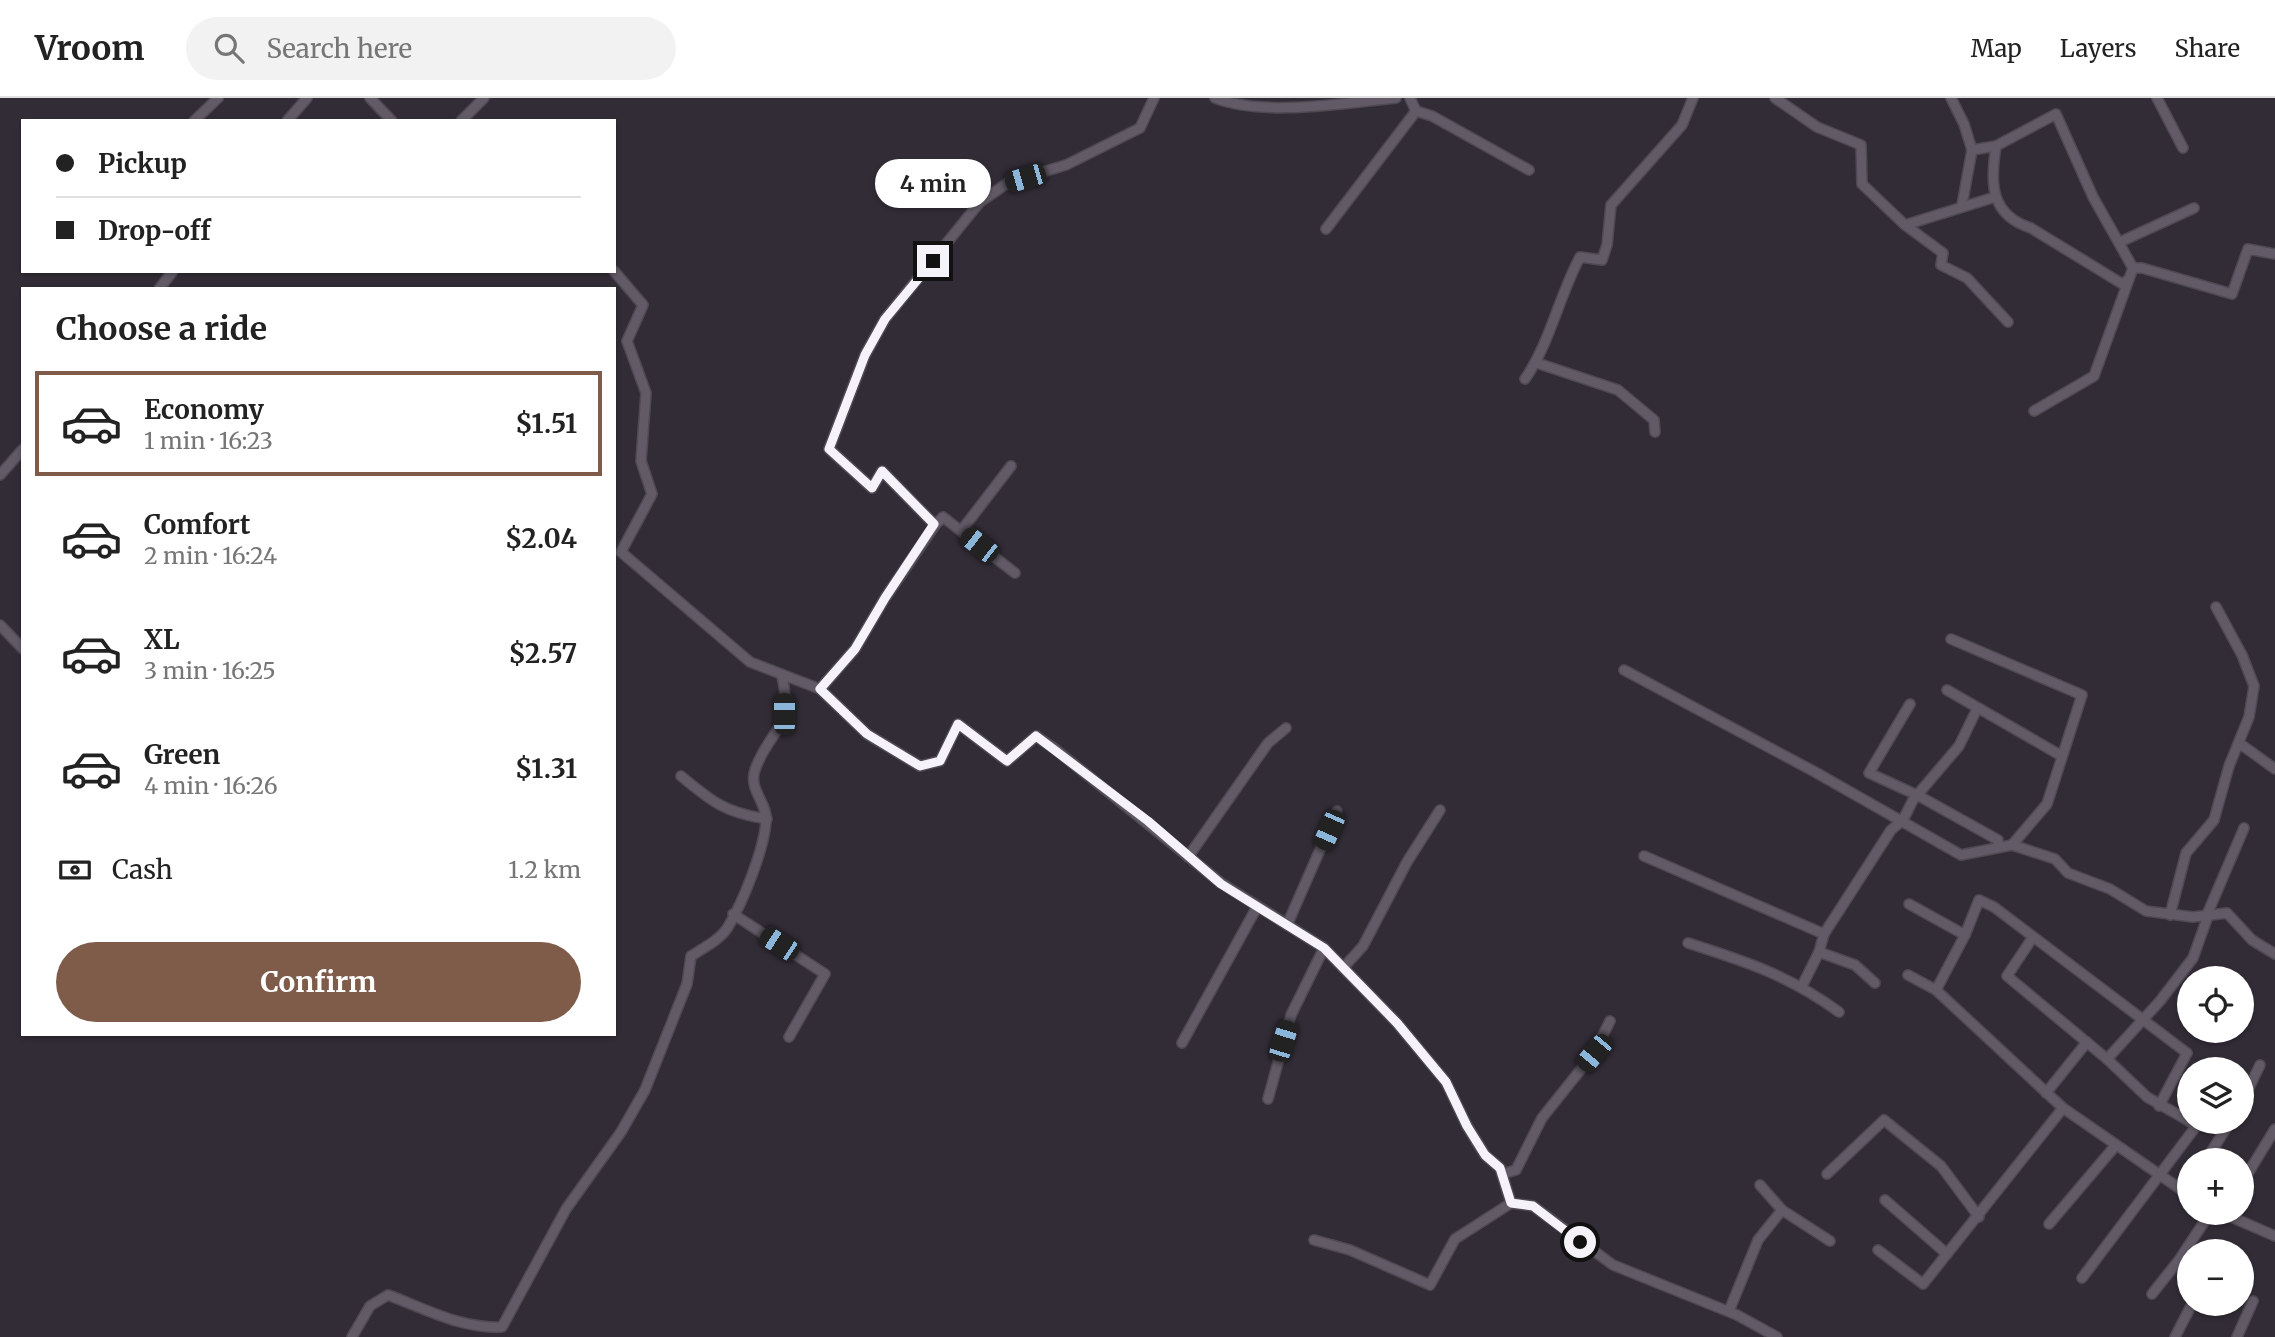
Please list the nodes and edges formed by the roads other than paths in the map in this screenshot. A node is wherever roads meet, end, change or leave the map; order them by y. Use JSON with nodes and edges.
{"nodes":[{"id":1,"x":218,"y":98,"type":"edge"},
{"id":2,"x":307,"y":98,"type":"edge"},
{"id":3,"x":370,"y":98,"type":"edge"},
{"id":4,"x":484,"y":98,"type":"edge"},
{"id":5,"x":1154,"y":98,"type":"edge"},
{"id":6,"x":1215,"y":98,"type":"edge"},
{"id":7,"x":1396,"y":98,"type":"edge"},
{"id":8,"x":1410,"y":98,"type":"edge"},
{"id":9,"x":1693,"y":98,"type":"edge"},
{"id":10,"x":1774,"y":98,"type":"edge"},
{"id":11,"x":1951,"y":98,"type":"edge"},
{"id":12,"x":2157,"y":98,"type":"edge"},
{"id":13,"x":1416,"y":111,"type":"junction"},
{"id":14,"x":196,"y":119,"type":"edge"},
{"id":15,"x":289,"y":119,"type":"edge"},
{"id":16,"x":390,"y":119,"type":"edge"},
{"id":17,"x":463,"y":119,"type":"edge"},
{"id":18,"x":1996,"y":146,"type":"junction"},
{"id":19,"x":2183,"y":148,"type":"dead end"},
{"id":20,"x":1972,"y":150,"type":"junction"},
{"id":21,"x":1529,"y":170,"type":"dead end"},
{"id":22,"x":1995,"y":197,"type":"junction"},
{"id":23,"x":1962,"y":205,"type":"junction"},
{"id":24,"x":2194,"y":208,"type":"dead end"},
{"id":25,"x":1905,"y":225,"type":"junction"},
{"id":26,"x":1326,"y":229,"type":"dead end"},
{"id":27,"x":2120,"y":242,"type":"junction"},
{"id":28,"x":2275,"y":254,"type":"edge"},
{"id":29,"x":2133,"y":268,"type":"junction"},
{"id":30,"x":171,"y":273,"type":"edge"},
{"id":31,"x":616,"y":273,"type":"edge"},
{"id":32,"x":2126,"y":281,"type":"junction"},
{"id":33,"x":161,"y":287,"type":"edge"},
{"id":34,"x":2008,"y":321,"type":"dead end"},
{"id":35,"x":1536,"y":363,"type":"junction"},
{"id":36,"x":1525,"y":379,"type":"dead end"},
{"id":37,"x":2034,"y":411,"type":"dead end"},
{"id":38,"x":1655,"y":432,"type":"dead end"},
{"id":39,"x":21,"y":451,"type":"edge"},
{"id":40,"x":1011,"y":466,"type":"dead end"},
{"id":41,"x":0,"y":475,"type":"edge"},
{"id":42,"x":934,"y":524,"type":"junction"},
{"id":43,"x":961,"y":531,"type":"junction"},
{"id":44,"x":621,"y":552,"type":"junction"},
{"id":45,"x":616,"y":559,"type":"edge"},
{"id":46,"x":1015,"y":573,"type":"dead end"},
{"id":47,"x":2216,"y":607,"type":"dead end"},
{"id":48,"x":0,"y":625,"type":"edge"},
{"id":49,"x":1951,"y":639,"type":"dead end"},
{"id":50,"x":21,"y":647,"type":"edge"},
{"id":51,"x":1624,"y":670,"type":"dead end"},
{"id":52,"x":782,"y":676,"type":"junction"},
{"id":53,"x":820,"y":689,"type":"junction"},
{"id":54,"x":1947,"y":690,"type":"dead end"},
{"id":55,"x":1910,"y":704,"type":"dead end"},
{"id":56,"x":1977,"y":709,"type":"junction"},
{"id":57,"x":1286,"y":728,"type":"dead end"},
{"id":58,"x":2239,"y":743,"type":"junction"},
{"id":59,"x":2060,"y":755,"type":"junction"},
{"id":60,"x":2275,"y":769,"type":"edge"},
{"id":61,"x":681,"y":776,"type":"dead end"},
{"id":62,"x":1919,"y":796,"type":"junction"},
{"id":63,"x":1440,"y":810,"type":"dead end"},
{"id":64,"x":1337,"y":811,"type":"dead end"},
{"id":65,"x":767,"y":819,"type":"junction"},
{"id":66,"x":1899,"y":822,"type":"junction"},
{"id":67,"x":2244,"y":828,"type":"dead end"},
{"id":68,"x":2012,"y":845,"type":"junction"},
{"id":69,"x":1998,"y":846,"type":"junction"},
{"id":70,"x":1644,"y":856,"type":"dead end"},
{"id":71,"x":1188,"y":857,"type":"junction"},
{"id":72,"x":1909,"y":904,"type":"dead end"},
{"id":73,"x":1257,"y":907,"type":"junction"},
{"id":74,"x":733,"y":914,"type":"junction"},
{"id":75,"x":2171,"y":915,"type":"junction"},
{"id":76,"x":2207,"y":916,"type":"junction"},
{"id":77,"x":1287,"y":925,"type":"junction"},
{"id":78,"x":1824,"y":934,"type":"junction"},
{"id":79,"x":1965,"y":935,"type":"junction"},
{"id":80,"x":2033,"y":937,"type":"junction"},
{"id":81,"x":1688,"y":943,"type":"dead end"},
{"id":82,"x":1324,"y":948,"type":"junction"},
{"id":83,"x":1819,"y":952,"type":"junction"},
{"id":84,"x":2275,"y":954,"type":"edge"},
{"id":85,"x":1343,"y":968,"type":"junction"},
{"id":86,"x":1908,"y":975,"type":"dead end"},
{"id":87,"x":1875,"y":983,"type":"dead end"},
{"id":88,"x":1802,"y":986,"type":"junction"},
{"id":89,"x":1936,"y":990,"type":"junction"},
{"id":90,"x":1839,"y":1012,"type":"dead end"},
{"id":91,"x":2144,"y":1018,"type":"junction"},
{"id":92,"x":1610,"y":1021,"type":"dead end"},
{"id":93,"x":789,"y":1037,"type":"dead end"},
{"id":94,"x":2087,"y":1042,"type":"junction"},
{"id":95,"x":1182,"y":1043,"type":"dead end"},
{"id":96,"x":2107,"y":1059,"type":"junction"},
{"id":97,"x":2260,"y":1065,"type":"dead end"},
{"id":98,"x":2254,"y":1077,"type":"edge"},
{"id":99,"x":2046,"y":1093,"type":"junction"},
{"id":100,"x":1268,"y":1099,"type":"dead end"},
{"id":101,"x":2159,"y":1106,"type":"junction"},
{"id":102,"x":2063,"y":1108,"type":"junction"},
{"id":103,"x":2177,"y":1115,"type":"edge"},
{"id":104,"x":2275,"y":1129,"type":"edge"},
{"id":105,"x":2190,"y":1134,"type":"edge"},
{"id":106,"x":2116,"y":1145,"type":"junction"},
{"id":107,"x":2254,"y":1163,"type":"edge"},
{"id":108,"x":1502,"y":1174,"type":"junction"},
{"id":109,"x":1827,"y":1174,"type":"dead end"},
{"id":110,"x":2161,"y":1174,"type":"junction"},
{"id":111,"x":1760,"y":1185,"type":"dead end"},
{"id":112,"x":2177,"y":1185,"type":"edge"},
{"id":113,"x":1885,"y":1200,"type":"dead end"},
{"id":114,"x":1511,"y":1203,"type":"junction"},
{"id":115,"x":1782,"y":1210,"type":"junction"},
{"id":116,"x":1979,"y":1217,"type":"junction"},
{"id":117,"x":2049,"y":1224,"type":"dead end"},
{"id":118,"x":2202,"y":1225,"type":"edge"},
{"id":119,"x":2250,"y":1225,"type":"edge"},
{"id":120,"x":2275,"y":1236,"type":"edge"},
{"id":121,"x":1314,"y":1240,"type":"dead end"},
{"id":122,"x":1830,"y":1241,"type":"dead end"},
{"id":123,"x":1878,"y":1250,"type":"dead end"},
{"id":124,"x":1947,"y":1254,"type":"junction"},
{"id":125,"x":2082,"y":1278,"type":"dead end"},
{"id":126,"x":2152,"y":1294,"type":"dead end"},
{"id":127,"x":1728,"y":1311,"type":"junction"},
{"id":128,"x":2186,"y":1316,"type":"edge"},
{"id":129,"x":2246,"y":1316,"type":"edge"},
{"id":130,"x":352,"y":1337,"type":"edge"},
{"id":131,"x":1776,"y":1337,"type":"edge"},
{"id":132,"x":2175,"y":1337,"type":"edge"},
{"id":133,"x":2237,"y":1337,"type":"edge"}],
"edges":[{"from":1,"to":14,"type":"street"},
{"from":2,"to":15,"type":"street"},
{"from":3,"to":16,"type":"street"},
{"from":4,"to":17,"type":"street"},
{"from":5,"to":42,"type":"street"},
{"from":6,"to":7,"type":"street"},
{"from":8,"to":13,"type":"street"},
{"from":9,"to":35,"type":"street"},
{"from":10,"to":25,"type":"street"},
{"from":11,"to":20,"type":"street"},
{"from":12,"to":19,"type":"street"},
{"from":13,"to":21,"type":"street"},
{"from":13,"to":26,"type":"street"},
{"from":18,"to":20,"type":"street"},
{"from":18,"to":22,"type":"street"},
{"from":18,"to":27,"type":"street"},
{"from":20,"to":23,"type":"street"},
{"from":22,"to":23,"type":"street"},
{"from":22,"to":32,"type":"street"},
{"from":23,"to":25,"type":"street"},
{"from":24,"to":27,"type":"street"},
{"from":25,"to":34,"type":"street"},
{"from":27,"to":29,"type":"street"},
{"from":28,"to":29,"type":"street"},
{"from":29,"to":32,"type":"street"},
{"from":30,"to":33,"type":"street"},
{"from":31,"to":44,"type":"street"},
{"from":32,"to":37,"type":"street"},
{"from":35,"to":36,"type":"street"},
{"from":35,"to":38,"type":"street"},
{"from":39,"to":41,"type":"street"},
{"from":40,"to":43,"type":"street"},
{"from":42,"to":43,"type":"street"},
{"from":42,"to":53,"type":"street"},
{"from":43,"to":46,"type":"street"},
{"from":44,"to":45,"type":"street"},
{"from":44,"to":52,"type":"street"},
{"from":47,"to":58,"type":"street"},
{"from":48,"to":50,"type":"street"},
{"from":49,"to":59,"type":"street"},
{"from":51,"to":66,"type":"street"},
{"from":52,"to":53,"type":"street"},
{"from":52,"to":65,"type":"street"},
{"from":53,"to":71,"type":"street"},
{"from":54,"to":56,"type":"street"},
{"from":55,"to":62,"type":"street"},
{"from":56,"to":59,"type":"street"},
{"from":56,"to":62,"type":"street"},
{"from":57,"to":71,"type":"street"},
{"from":58,"to":60,"type":"street"},
{"from":58,"to":75,"type":"street"},
{"from":59,"to":68,"type":"street"},
{"from":61,"to":65,"type":"street"},
{"from":62,"to":66,"type":"street"},
{"from":62,"to":69,"type":"street"},
{"from":63,"to":85,"type":"street"},
{"from":64,"to":77,"type":"street"},
{"from":65,"to":74,"type":"street"},
{"from":66,"to":69,"type":"street"},
{"from":66,"to":78,"type":"street"},
{"from":67,"to":76,"type":"street"},
{"from":68,"to":69,"type":"street"},
{"from":68,"to":75,"type":"street"},
{"from":70,"to":78,"type":"street"},
{"from":71,"to":73,"type":"street"},
{"from":72,"to":79,"type":"street"},
{"from":73,"to":77,"type":"street"},
{"from":73,"to":95,"type":"street"},
{"from":74,"to":93,"type":"street"},
{"from":74,"to":130,"type":"street"},
{"from":75,"to":76,"type":"street"},
{"from":76,"to":84,"type":"street"},
{"from":76,"to":91,"type":"street"},
{"from":77,"to":82,"type":"street"},
{"from":78,"to":83,"type":"street"},
{"from":79,"to":80,"type":"street"},
{"from":79,"to":89,"type":"street"},
{"from":80,"to":91,"type":"street"},
{"from":80,"to":94,"type":"street"},
{"from":81,"to":88,"type":"street"},
{"from":82,"to":85,"type":"street"},
{"from":82,"to":100,"type":"street"},
{"from":83,"to":87,"type":"street"},
{"from":83,"to":88,"type":"street"},
{"from":85,"to":108,"type":"street"},
{"from":86,"to":89,"type":"street"},
{"from":88,"to":90,"type":"street"},
{"from":89,"to":99,"type":"street"},
{"from":91,"to":96,"type":"street"},
{"from":91,"to":101,"type":"street"},
{"from":92,"to":108,"type":"street"},
{"from":94,"to":96,"type":"street"},
{"from":94,"to":99,"type":"street"},
{"from":96,"to":101,"type":"street"},
{"from":97,"to":98,"type":"street"},
{"from":99,"to":102,"type":"street"},
{"from":101,"to":103,"type":"street"},
{"from":102,"to":106,"type":"street"},
{"from":102,"to":116,"type":"street"},
{"from":104,"to":107,"type":"street"},
{"from":105,"to":110,"type":"street"},
{"from":106,"to":110,"type":"street"},
{"from":106,"to":117,"type":"street"},
{"from":108,"to":114,"type":"street"},
{"from":109,"to":116,"type":"street"},
{"from":110,"to":112,"type":"street"},
{"from":110,"to":125,"type":"street"},
{"from":111,"to":115,"type":"street"},
{"from":113,"to":124,"type":"street"},
{"from":114,"to":121,"type":"street"},
{"from":114,"to":127,"type":"street"},
{"from":115,"to":122,"type":"street"},
{"from":115,"to":127,"type":"street"},
{"from":116,"to":124,"type":"street"},
{"from":118,"to":126,"type":"street"},
{"from":119,"to":120,"type":"street"},
{"from":123,"to":124,"type":"street"},
{"from":127,"to":131,"type":"street"},
{"from":128,"to":132,"type":"street"},
{"from":129,"to":133,"type":"street"}]}
